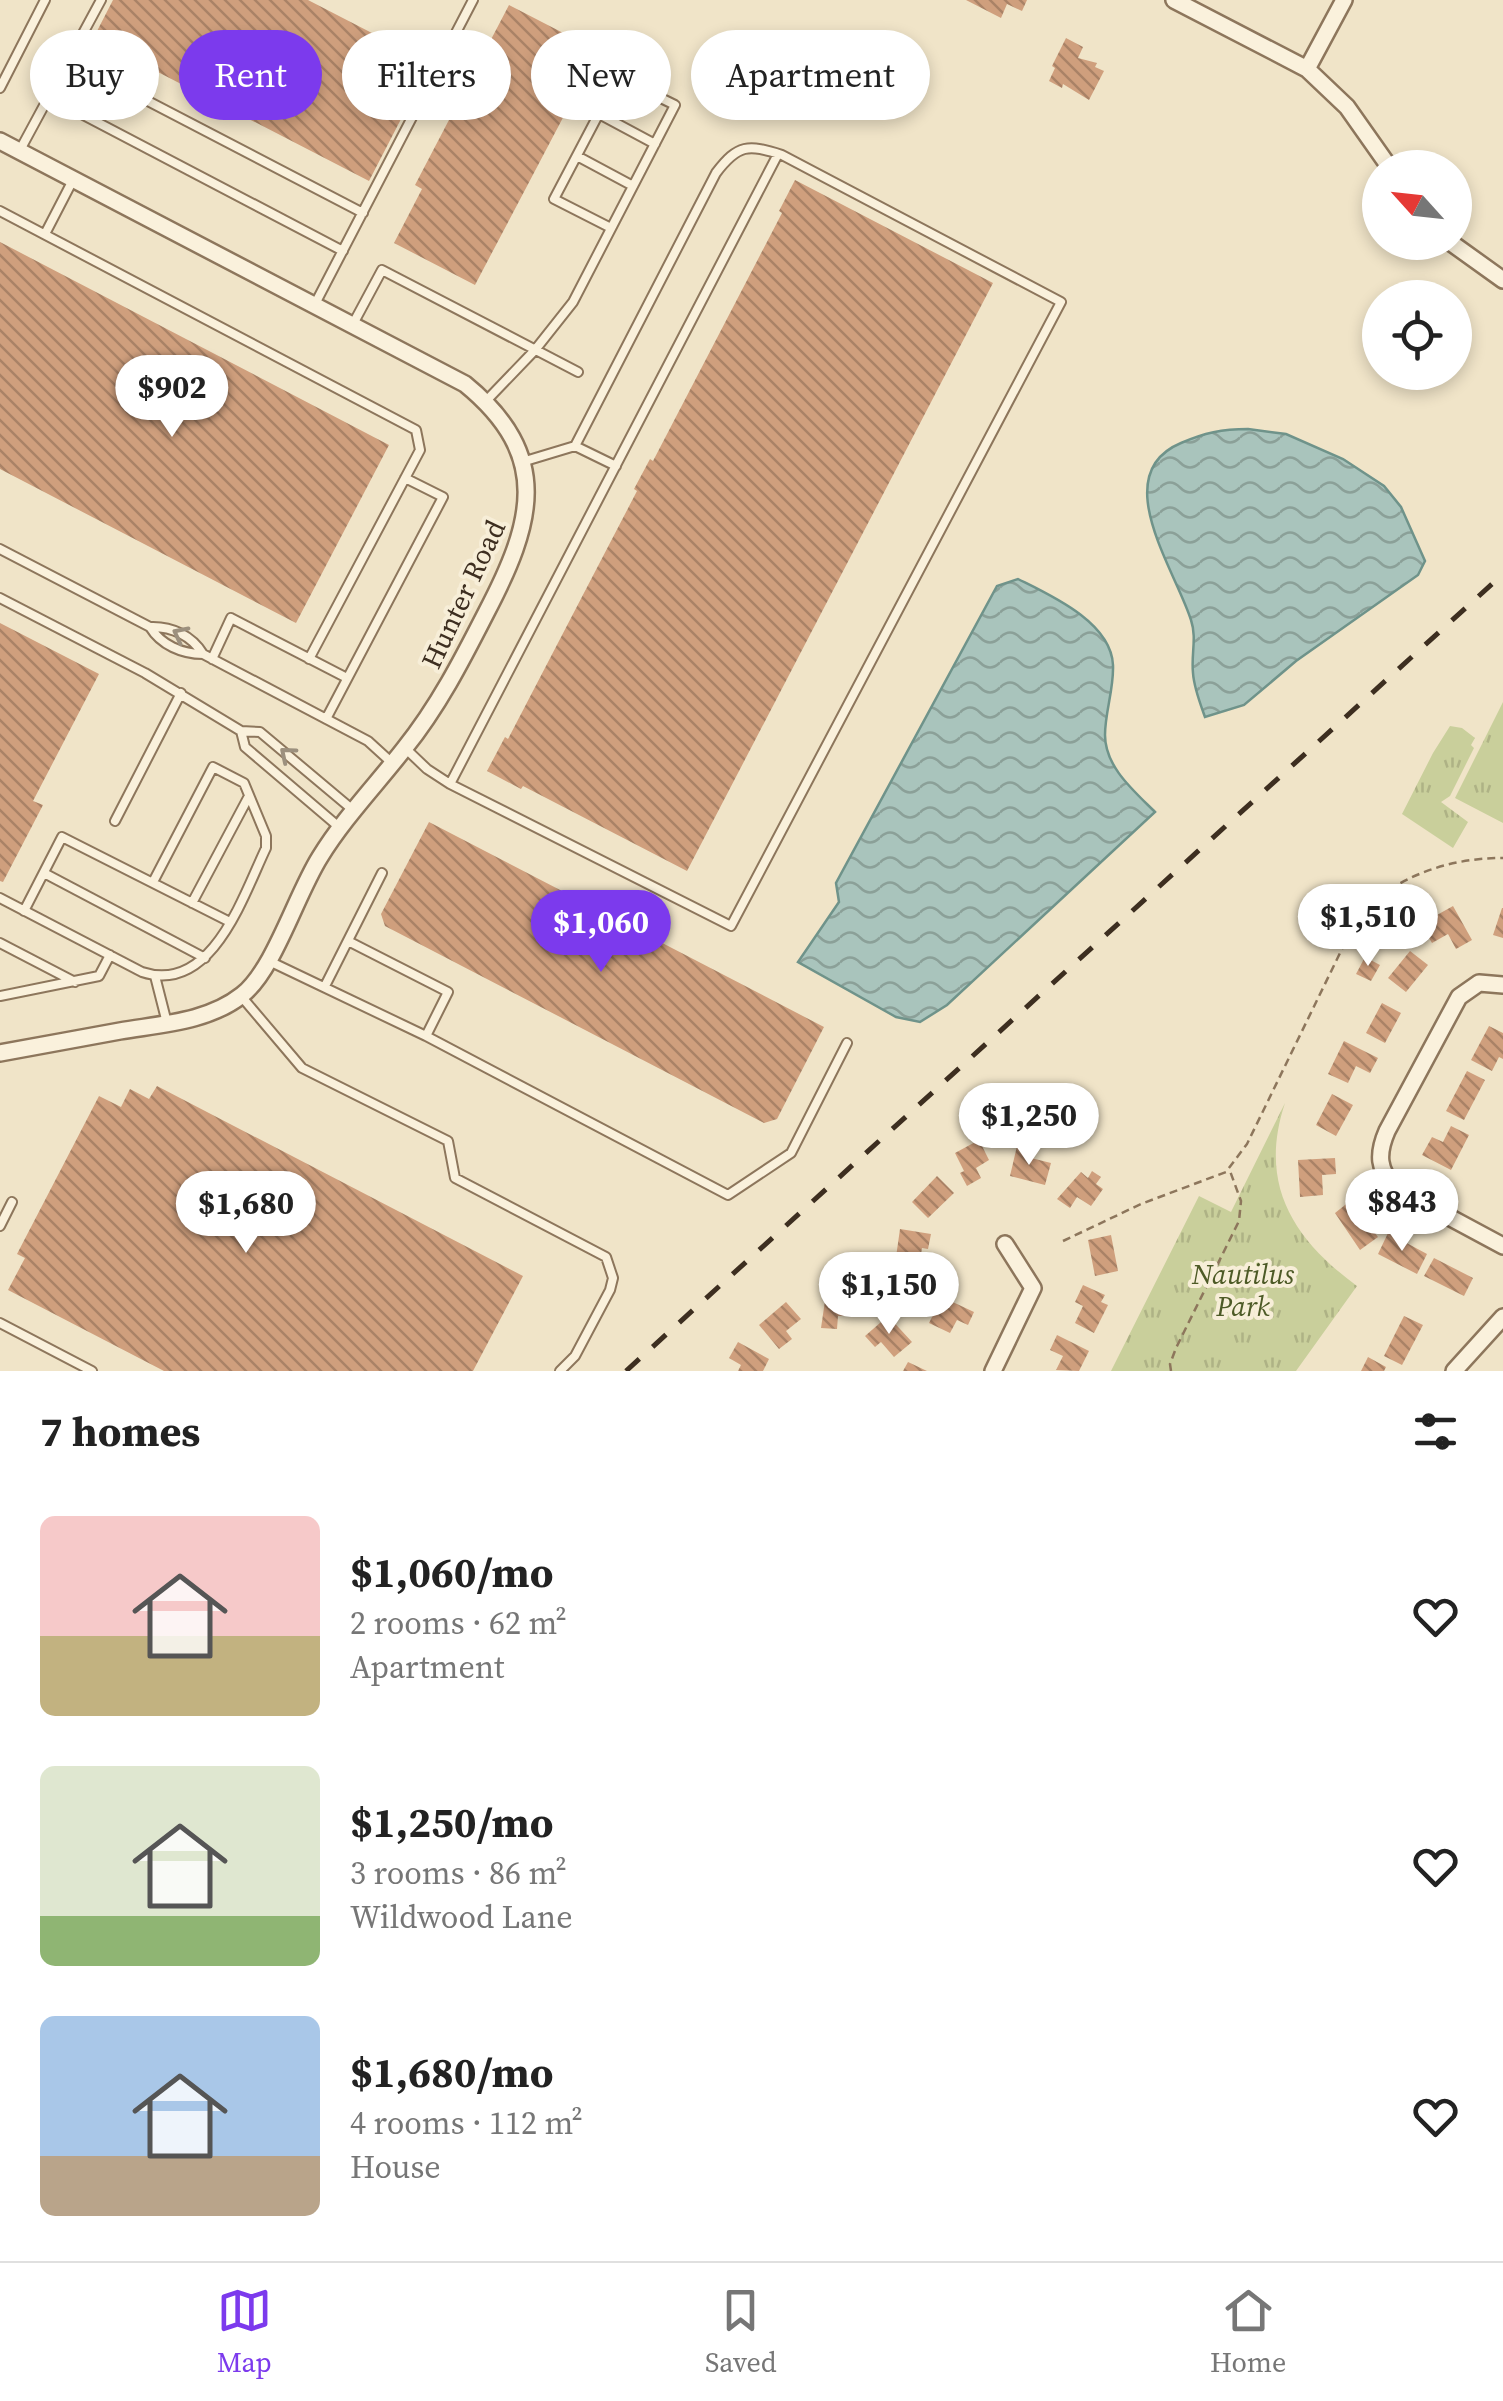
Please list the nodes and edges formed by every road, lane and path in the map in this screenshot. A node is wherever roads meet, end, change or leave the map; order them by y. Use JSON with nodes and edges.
{"nodes":[{"id":1,"x":45,"y":0,"type":"edge"},
{"id":2,"x":100,"y":0,"type":"edge"},
{"id":3,"x":473,"y":0,"type":"edge"},
{"id":4,"x":1174,"y":0,"type":"edge"},
{"id":5,"x":1344,"y":0,"type":"edge"},
{"id":6,"x":84,"y":30,"type":"edge"},
{"id":7,"x":0,"y":62,"type":"edge"},
{"id":8,"x":11,"y":67,"type":"junction"},
{"id":9,"x":1308,"y":70,"type":"junction"},
{"id":10,"x":0,"y":88,"type":"edge"},
{"id":11,"x":159,"y":107,"type":"edge"},
{"id":12,"x":37,"y":120,"type":"edge"},
{"id":13,"x":93,"y":120,"type":"edge"},
{"id":14,"x":596,"y":120,"type":"edge"},
{"id":15,"x":610,"y":120,"type":"edge"},
{"id":16,"x":667,"y":120,"type":"edge"},
{"id":17,"x":0,"y":141,"type":"edge"},
{"id":18,"x":655,"y":144,"type":"junction"},
{"id":19,"x":1379,"y":150,"type":"edge"},
{"id":20,"x":20,"y":151,"type":"junction"},
{"id":21,"x":778,"y":154,"type":"junction"},
{"id":22,"x":577,"y":156,"type":"junction"},
{"id":23,"x":74,"y":178,"type":"junction"},
{"id":24,"x":633,"y":186,"type":"junction"},
{"id":25,"x":0,"y":211,"type":"edge"},
{"id":26,"x":363,"y":213,"type":"junction"},
{"id":27,"x":611,"y":228,"type":"junction"},
{"id":28,"x":45,"y":234,"type":"junction"},
{"id":29,"x":343,"y":252,"type":"junction"},
{"id":30,"x":1472,"y":258,"type":"edge"},
{"id":31,"x":1503,"y":280,"type":"edge"},
{"id":32,"x":315,"y":304,"type":"junction"},
{"id":33,"x":354,"y":324,"type":"junction"},
{"id":34,"x":535,"y":350,"type":"junction"},
{"id":35,"x":578,"y":372,"type":"dead end"},
{"id":36,"x":486,"y":401,"type":"junction"},
{"id":37,"x":576,"y":446,"type":"junction"},
{"id":38,"x":521,"y":462,"type":"junction"},
{"id":39,"x":616,"y":466,"type":"junction"},
{"id":40,"x":405,"y":478,"type":"junction"},
{"id":41,"x":0,"y":549,"type":"edge"},
{"id":42,"x":0,"y":598,"type":"edge"},
{"id":43,"x":150,"y":627,"type":"junction"},
{"id":44,"x":208,"y":657,"type":"junction"},
{"id":45,"x":309,"y":659,"type":"junction"},
{"id":46,"x":347,"y":678,"type":"junction"},
{"id":47,"x":180,"y":694,"type":"junction"},
{"id":48,"x":326,"y":719,"type":"junction"},
{"id":49,"x":240,"y":730,"type":"junction"},
{"id":50,"x":405,"y":748,"type":"junction"},
{"id":51,"x":392,"y":763,"type":"junction"},
{"id":52,"x":450,"y":784,"type":"junction"},
{"id":53,"x":249,"y":796,"type":"junction"},
{"id":54,"x":353,"y":810,"type":"junction"},
{"id":55,"x":115,"y":821,"type":"dead end"},
{"id":56,"x":340,"y":828,"type":"junction"},
{"id":57,"x":1503,"y":858,"type":"edge"},
{"id":58,"x":44,"y":873,"type":"junction"},
{"id":59,"x":382,"y":873,"type":"dead end"},
{"id":60,"x":153,"y":882,"type":"junction"},
{"id":61,"x":0,"y":898,"type":"edge"},
{"id":62,"x":192,"y":902,"type":"junction"},
{"id":63,"x":24,"y":911,"type":"junction"},
{"id":64,"x":230,"y":922,"type":"junction"},
{"id":65,"x":348,"y":941,"type":"junction"},
{"id":66,"x":0,"y":943,"type":"edge"},
{"id":67,"x":110,"y":956,"type":"junction"},
{"id":68,"x":204,"y":958,"type":"junction"},
{"id":69,"x":269,"y":962,"type":"junction"},
{"id":70,"x":155,"y":976,"type":"junction"},
{"id":71,"x":75,"y":982,"type":"junction"},
{"id":72,"x":1503,"y":985,"type":"edge"},
{"id":73,"x":325,"y":986,"type":"junction"},
{"id":74,"x":0,"y":996,"type":"edge"},
{"id":75,"x":241,"y":996,"type":"junction"},
{"id":76,"x":167,"y":1023,"type":"junction"},
{"id":77,"x":426,"y":1036,"type":"junction"},
{"id":78,"x":847,"y":1044,"type":"dead end"},
{"id":79,"x":0,"y":1053,"type":"edge"},
{"id":80,"x":1230,"y":1170,"type":"junction"},
{"id":81,"x":12,"y":1202,"type":"dead end"},
{"id":82,"x":0,"y":1226,"type":"edge"},
{"id":83,"x":1063,"y":1241,"type":"dead end"},
{"id":84,"x":1005,"y":1244,"type":"dead end"},
{"id":85,"x":1503,"y":1246,"type":"edge"},
{"id":86,"x":1503,"y":1317,"type":"edge"},
{"id":87,"x":0,"y":1323,"type":"edge"},
{"id":88,"x":92,"y":1371,"type":"edge"},
{"id":89,"x":560,"y":1371,"type":"edge"},
{"id":90,"x":992,"y":1371,"type":"edge"},
{"id":91,"x":1171,"y":1371,"type":"edge"},
{"id":92,"x":1454,"y":1371,"type":"edge"}],
"edges":[{"from":1,"to":8,"type":"lane"},
{"from":2,"to":6,"type":"lane"},
{"from":3,"to":26,"type":"lane"},
{"from":4,"to":9,"type":"street"},
{"from":5,"to":9,"type":"street"},
{"from":7,"to":8,"type":"lane"},
{"from":8,"to":10,"type":"lane"},
{"from":9,"to":19,"type":"street"},
{"from":11,"to":26,"type":"lane"},
{"from":12,"to":20,"type":"lane"},
{"from":13,"to":29,"type":"lane"},
{"from":14,"to":22,"type":"lane"},
{"from":15,"to":18,"type":"lane"},
{"from":16,"to":18,"type":"lane"},
{"from":17,"to":20,"type":"street","name":"Hunter Road"},
{"from":18,"to":24,"type":"lane"},
{"from":20,"to":23,"type":"street","name":"Hunter Road"},
{"from":21,"to":37,"type":"lane"},
{"from":21,"to":39,"type":"lane"},
{"from":21,"to":52,"type":"lane"},
{"from":22,"to":24,"type":"lane"},
{"from":22,"to":27,"type":"lane"},
{"from":23,"to":28,"type":"lane"},
{"from":23,"to":32,"type":"street","name":"Hunter Road"},
{"from":24,"to":27,"type":"lane"},
{"from":25,"to":28,"type":"lane"},
{"from":26,"to":29,"type":"lane"},
{"from":27,"to":34,"type":"lane"},
{"from":28,"to":40,"type":"lane"},
{"from":29,"to":32,"type":"lane"},
{"from":30,"to":31,"type":"street"},
{"from":32,"to":33,"type":"street","name":"Hunter Road"},
{"from":33,"to":34,"type":"lane"},
{"from":33,"to":36,"type":"street","name":"Hunter Road"},
{"from":34,"to":35,"type":"lane"},
{"from":34,"to":36,"type":"lane"},
{"from":36,"to":38,"type":"street","name":"Hunter Road"},
{"from":37,"to":38,"type":"lane"},
{"from":37,"to":39,"type":"lane"},
{"from":38,"to":50,"type":"street","name":"Hunter Road"},
{"from":39,"to":52,"type":"lane"},
{"from":40,"to":45,"type":"lane"},
{"from":40,"to":46,"type":"lane"},
{"from":41,"to":43,"type":"lane"},
{"from":42,"to":47,"type":"lane"},
{"from":43,"to":44,"type":"lane"},
{"from":44,"to":43,"type":"lane","one_way":true},
{"from":44,"to":45,"type":"lane"},
{"from":44,"to":48,"type":"lane"},
{"from":45,"to":46,"type":"lane"},
{"from":46,"to":48,"type":"lane"},
{"from":47,"to":49,"type":"lane"},
{"from":47,"to":55,"type":"lane"},
{"from":48,"to":51,"type":"lane"},
{"from":54,"to":49,"type":"lane","one_way":true},
{"from":49,"to":56,"type":"lane"},
{"from":50,"to":51,"type":"street","name":"Hunter Road"},
{"from":50,"to":52,"type":"lane"},
{"from":51,"to":54,"type":"street","name":"Hunter Road"},
{"from":53,"to":60,"type":"lane"},
{"from":53,"to":62,"type":"lane"},
{"from":53,"to":64,"type":"lane"},
{"from":54,"to":56,"type":"street","name":"Hunter Road"},
{"from":56,"to":69,"type":"street","name":"Hunter Road"},
{"from":57,"to":80,"type":"path"},
{"from":58,"to":60,"type":"lane"},
{"from":58,"to":63,"type":"lane"},
{"from":58,"to":68,"type":"lane"},
{"from":59,"to":65,"type":"lane"},
{"from":60,"to":62,"type":"lane"},
{"from":61,"to":63,"type":"lane"},
{"from":62,"to":64,"type":"lane"},
{"from":63,"to":67,"type":"lane"},
{"from":64,"to":68,"type":"lane"},
{"from":65,"to":73,"type":"lane"},
{"from":65,"to":77,"type":"lane"},
{"from":66,"to":71,"type":"lane"},
{"from":67,"to":70,"type":"lane"},
{"from":67,"to":71,"type":"lane"},
{"from":68,"to":70,"type":"lane"},
{"from":69,"to":73,"type":"lane"},
{"from":69,"to":75,"type":"street","name":"Hunter Road"},
{"from":70,"to":76,"type":"lane"},
{"from":71,"to":74,"type":"lane"},
{"from":72,"to":85,"type":"street"},
{"from":73,"to":77,"type":"lane"},
{"from":75,"to":76,"type":"street","name":"Hunter Road"},
{"from":75,"to":89,"type":"lane"},
{"from":76,"to":79,"type":"street","name":"Hunter Road"},
{"from":77,"to":78,"type":"lane"},
{"from":80,"to":83,"type":"path"},
{"from":80,"to":91,"type":"path"},
{"from":81,"to":82,"type":"lane"},
{"from":84,"to":90,"type":"street"},
{"from":86,"to":92,"type":"street"},
{"from":87,"to":88,"type":"lane"}]}
